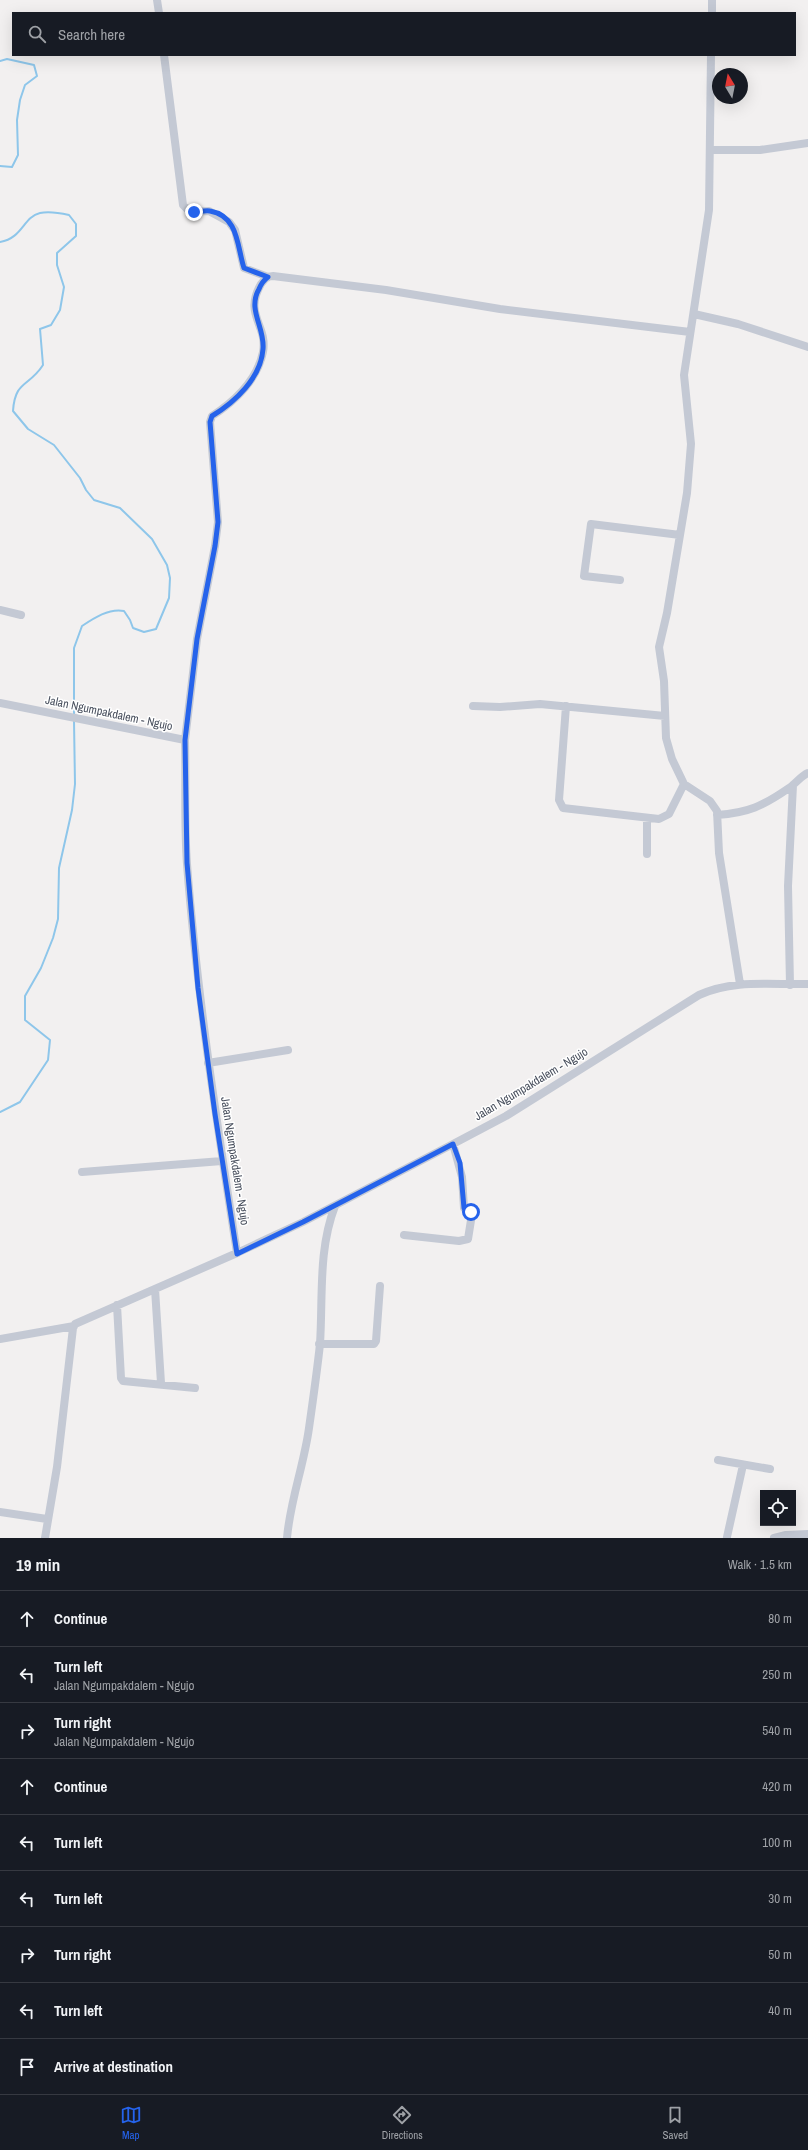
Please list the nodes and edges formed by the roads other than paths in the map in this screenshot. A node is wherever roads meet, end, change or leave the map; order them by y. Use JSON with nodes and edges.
{"nodes":[{"id":1,"x":157,"y":0,"type":"edge"},
{"id":2,"x":712,"y":0,"type":"edge"},
{"id":3,"x":159,"y":12,"type":"edge"},
{"id":4,"x":712,"y":12,"type":"edge"},
{"id":5,"x":164,"y":56,"type":"edge"},
{"id":6,"x":712,"y":56,"type":"edge"},
{"id":7,"x":808,"y":143,"type":"edge"},
{"id":8,"x":711,"y":150,"type":"junction"},
{"id":9,"x":268,"y":277,"type":"junction"},
{"id":10,"x":694,"y":314,"type":"junction"},
{"id":11,"x":690,"y":332,"type":"junction"},
{"id":12,"x":808,"y":347,"type":"edge"},
{"id":13,"x":680,"y":535,"type":"junction"},
{"id":14,"x":620,"y":580,"type":"dead end"},
{"id":15,"x":0,"y":610,"type":"edge"},
{"id":16,"x":21,"y":615,"type":"dead end"},
{"id":17,"x":0,"y":703,"type":"edge"},
{"id":18,"x":473,"y":706,"type":"dead end"},
{"id":19,"x":566,"y":706,"type":"junction"},
{"id":20,"x":665,"y":716,"type":"junction"},
{"id":21,"x":185,"y":740,"type":"junction"},
{"id":22,"x":808,"y":773,"type":"edge"},
{"id":23,"x":684,"y":784,"type":"junction"},
{"id":24,"x":793,"y":785,"type":"junction"},
{"id":25,"x":717,"y":814,"type":"junction"},
{"id":26,"x":647,"y":818,"type":"junction"},
{"id":27,"x":648,"y":854,"type":"dead end"},
{"id":28,"x":740,"y":984,"type":"junction"},
{"id":29,"x":808,"y":984,"type":"edge"},
{"id":30,"x":790,"y":985,"type":"junction"},
{"id":31,"x":288,"y":1050,"type":"dead end"},
{"id":32,"x":208,"y":1063,"type":"junction"},
{"id":33,"x":453,"y":1144,"type":"junction"},
{"id":34,"x":222,"y":1161,"type":"junction"},
{"id":35,"x":82,"y":1172,"type":"dead end"},
{"id":36,"x":335,"y":1206,"type":"junction"},
{"id":37,"x":404,"y":1235,"type":"dead end"},
{"id":38,"x":237,"y":1254,"type":"junction"},
{"id":39,"x":380,"y":1286,"type":"dead end"},
{"id":40,"x":155,"y":1289,"type":"junction"},
{"id":41,"x":117,"y":1305,"type":"junction"},
{"id":42,"x":74,"y":1326,"type":"junction"},
{"id":43,"x":0,"y":1339,"type":"edge"},
{"id":44,"x":320,"y":1344,"type":"junction"},
{"id":45,"x":161,"y":1383,"type":"junction"},
{"id":46,"x":195,"y":1388,"type":"dead end"},
{"id":47,"x":718,"y":1460,"type":"dead end"},
{"id":48,"x":743,"y":1465,"type":"junction"},
{"id":49,"x":770,"y":1469,"type":"dead end"},
{"id":50,"x":0,"y":1512,"type":"edge"},
{"id":51,"x":48,"y":1519,"type":"junction"},
{"id":52,"x":808,"y":1534,"type":"edge"},
{"id":53,"x":45,"y":1538,"type":"edge"},
{"id":54,"x":287,"y":1538,"type":"edge"},
{"id":55,"x":729,"y":1538,"type":"edge"},
{"id":56,"x":774,"y":1538,"type":"edge"}],
"edges":[{"from":1,"to":3,"type":"street"},
{"from":2,"to":4,"type":"street"},
{"from":5,"to":9,"type":"street"},
{"from":6,"to":8,"type":"street"},
{"from":7,"to":8,"type":"street"},
{"from":8,"to":10,"type":"street"},
{"from":9,"to":11,"type":"street"},
{"from":9,"to":21,"type":"street"},
{"from":10,"to":11,"type":"street"},
{"from":10,"to":12,"type":"street"},
{"from":11,"to":13,"type":"street"},
{"from":13,"to":14,"type":"street"},
{"from":13,"to":20,"type":"street"},
{"from":15,"to":16,"type":"street"},
{"from":17,"to":21,"type":"street","name":"Jalan Ngumpakdalem - Ngujo"},
{"from":18,"to":19,"type":"street"},
{"from":19,"to":20,"type":"street"},
{"from":19,"to":26,"type":"street"},
{"from":20,"to":23,"type":"street"},
{"from":21,"to":32,"type":"street","name":"Jalan Ngumpakdalem - Ngujo"},
{"from":22,"to":24,"type":"street"},
{"from":23,"to":25,"type":"street"},
{"from":23,"to":26,"type":"street"},
{"from":24,"to":25,"type":"street"},
{"from":24,"to":30,"type":"street"},
{"from":25,"to":28,"type":"street"},
{"from":26,"to":27,"type":"street"},
{"from":28,"to":30,"type":"street","name":"Jalan Ngumpakdalem - Ngujo"},
{"from":28,"to":33,"type":"street","name":"Jalan Ngumpakdalem - Ngujo"},
{"from":29,"to":30,"type":"street","name":"Jalan Ngumpakdalem - Ngujo"},
{"from":31,"to":32,"type":"street"},
{"from":32,"to":34,"type":"street","name":"Jalan Ngumpakdalem - Ngujo"},
{"from":33,"to":36,"type":"street","name":"Jalan Ngumpakdalem - Ngujo"},
{"from":33,"to":37,"type":"street"},
{"from":34,"to":35,"type":"street"},
{"from":34,"to":38,"type":"street","name":"Jalan Ngumpakdalem - Ngujo"},
{"from":36,"to":38,"type":"street","name":"Jalan Ngumpakdalem - Ngujo"},
{"from":36,"to":44,"type":"street"},
{"from":38,"to":40,"type":"street"},
{"from":39,"to":44,"type":"street"},
{"from":40,"to":41,"type":"street"},
{"from":40,"to":45,"type":"street"},
{"from":41,"to":42,"type":"street"},
{"from":41,"to":45,"type":"street"},
{"from":42,"to":43,"type":"street"},
{"from":42,"to":51,"type":"street"},
{"from":44,"to":54,"type":"street"},
{"from":45,"to":46,"type":"street"},
{"from":47,"to":48,"type":"street"},
{"from":48,"to":49,"type":"street"},
{"from":48,"to":55,"type":"street"},
{"from":50,"to":51,"type":"street"},
{"from":51,"to":53,"type":"street"},
{"from":52,"to":56,"type":"street"}]}
